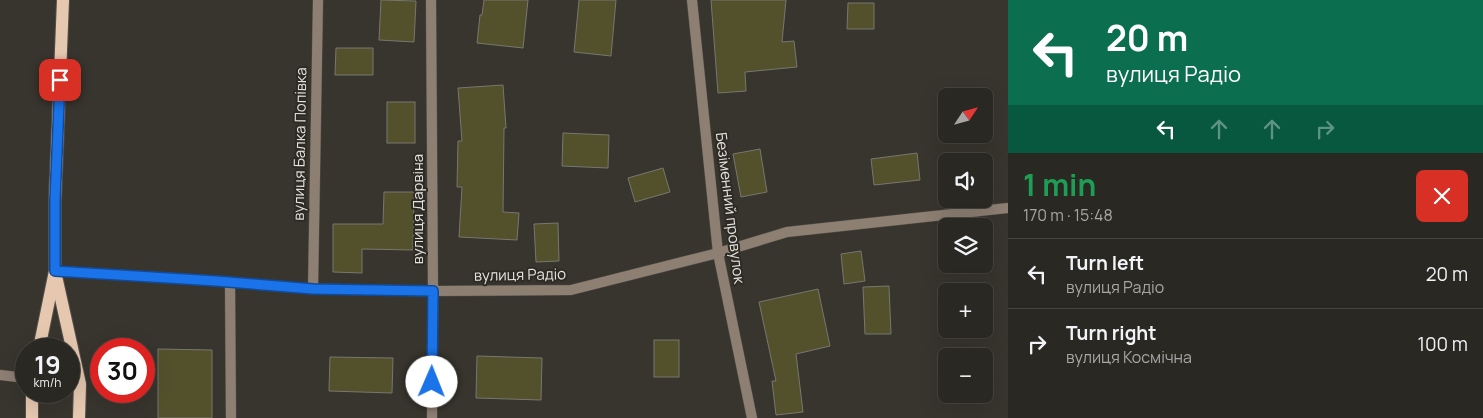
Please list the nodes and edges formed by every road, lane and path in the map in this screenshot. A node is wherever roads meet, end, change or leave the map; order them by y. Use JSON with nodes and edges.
{"nodes":[{"id":1,"x":63,"y":0,"type":"edge"},
{"id":2,"x":318,"y":0,"type":"edge"},
{"id":3,"x":431,"y":0,"type":"edge"},
{"id":4,"x":692,"y":0,"type":"edge"},
{"id":5,"x":1008,"y":208,"type":"edge"},
{"id":6,"x":718,"y":252,"type":"junction"},
{"id":7,"x":55,"y":271,"type":"junction"},
{"id":8,"x":230,"y":282,"type":"junction"},
{"id":9,"x":313,"y":289,"type":"junction"},
{"id":10,"x":433,"y":291,"type":"junction"},
{"id":11,"x":41,"y":338,"type":"edge"},
{"id":12,"x":0,"y":375,"type":"edge"},
{"id":13,"x":15,"y":377,"type":"edge"},
{"id":14,"x":32,"y":403,"type":"edge"},
{"id":15,"x":32,"y":418,"type":"edge"},
{"id":16,"x":79,"y":418,"type":"edge"},
{"id":17,"x":231,"y":418,"type":"edge"},
{"id":18,"x":432,"y":418,"type":"edge"},
{"id":19,"x":752,"y":418,"type":"edge"}],
"edges":[{"from":1,"to":7,"type":"main road"},
{"from":2,"to":9,"type":"street","name":"вулиця Балка Попівка"},
{"from":3,"to":10,"type":"street","name":"вулиця Дарвіна"},
{"from":4,"to":6,"type":"street","name":"Безіменний провулок"},
{"from":5,"to":6,"type":"street","name":"вулиця Радіо"},
{"from":6,"to":10,"type":"street","name":"вулиця Радіо"},
{"from":6,"to":19,"type":"street","name":"Безіменний провулок"},
{"from":7,"to":8,"type":"street","name":"вулиця Радіо"},
{"from":7,"to":11,"type":"main road"},
{"from":7,"to":16,"type":"main road"},
{"from":8,"to":9,"type":"street","name":"вулиця Радіо"},
{"from":8,"to":17,"type":"street"},
{"from":9,"to":10,"type":"street","name":"вулиця Радіо"},
{"from":10,"to":18,"type":"street","name":"вулиця Дарвіна"},
{"from":12,"to":13,"type":"street"},
{"from":14,"to":15,"type":"main road"}]}
